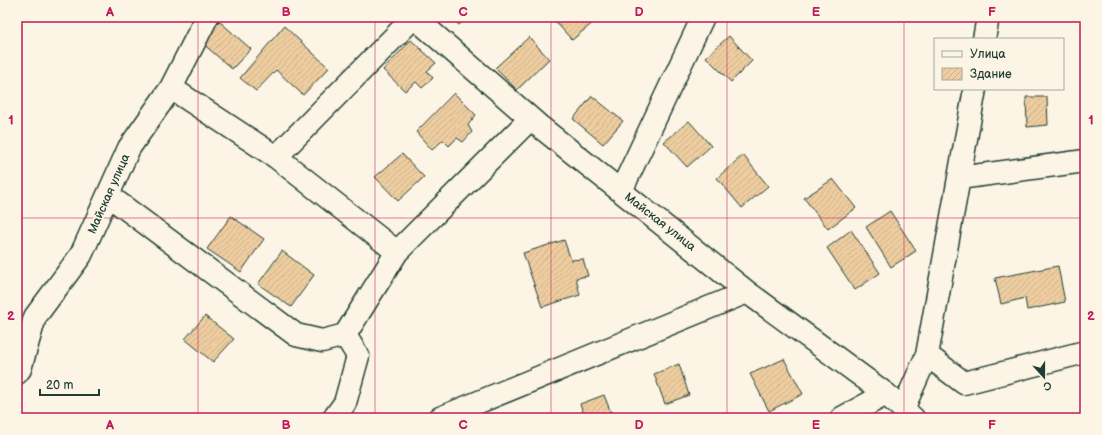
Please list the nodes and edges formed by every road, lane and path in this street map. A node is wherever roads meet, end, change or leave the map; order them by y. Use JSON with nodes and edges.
{"nodes":[{"id":1,"x":207,"y":17,"type":"edge"},
{"id":2,"x":414,"y":17,"type":"edge"},
{"id":3,"x":703,"y":17,"type":"edge"},
{"id":4,"x":988,"y":17,"type":"edge"},
{"id":5,"x":984,"y":38,"type":"edge"},
{"id":6,"x":171,"y":88,"type":"junction"},
{"id":7,"x":975,"y":90,"type":"edge"},
{"id":8,"x":530,"y":119,"type":"junction"},
{"id":9,"x":276,"y":157,"type":"junction"},
{"id":10,"x":1085,"y":161,"type":"edge"},
{"id":11,"x":959,"y":178,"type":"junction"},
{"id":12,"x":621,"y":191,"type":"junction"},
{"id":13,"x":109,"y":196,"type":"junction"},
{"id":14,"x":397,"y":252,"type":"junction"},
{"id":15,"x":747,"y":292,"type":"junction"},
{"id":16,"x":345,"y":334,"type":"junction"},
{"id":17,"x":1085,"y":352,"type":"edge"},
{"id":18,"x":927,"y":355,"type":"junction"},
{"id":19,"x":17,"y":373,"type":"edge"},
{"id":20,"x":886,"y":394,"type":"junction"},
{"id":21,"x":908,"y":413,"type":"edge"},
{"id":22,"x":334,"y":418,"type":"edge"},
{"id":23,"x":440,"y":418,"type":"edge"},
{"id":24,"x":842,"y":418,"type":"edge"}],
"edges":[{"from":1,"to":6,"type":"street","name":"Майская улица"},
{"from":2,"to":8,"type":"street","name":"Майская улица"},
{"from":2,"to":9,"type":"street"},
{"from":3,"to":12,"type":"street"},
{"from":4,"to":5,"type":"street"},
{"from":6,"to":9,"type":"street"},
{"from":6,"to":13,"type":"street","name":"Майская улица"},
{"from":7,"to":11,"type":"street"},
{"from":8,"to":12,"type":"street","name":"Майская улица"},
{"from":8,"to":14,"type":"street"},
{"from":9,"to":14,"type":"street"},
{"from":10,"to":11,"type":"street"},
{"from":11,"to":18,"type":"street"},
{"from":12,"to":15,"type":"street","name":"Майская улица"},
{"from":13,"to":16,"type":"street"},
{"from":13,"to":19,"type":"street","name":"Майская улица"},
{"from":14,"to":16,"type":"street"},
{"from":15,"to":20,"type":"street","name":"Майская улица"},
{"from":15,"to":23,"type":"street"},
{"from":16,"to":22,"type":"street"},
{"from":17,"to":18,"type":"street"},
{"from":18,"to":21,"type":"street"},
{"from":20,"to":21,"type":"street","name":"Майская улица"},
{"from":20,"to":24,"type":"street"}]}
